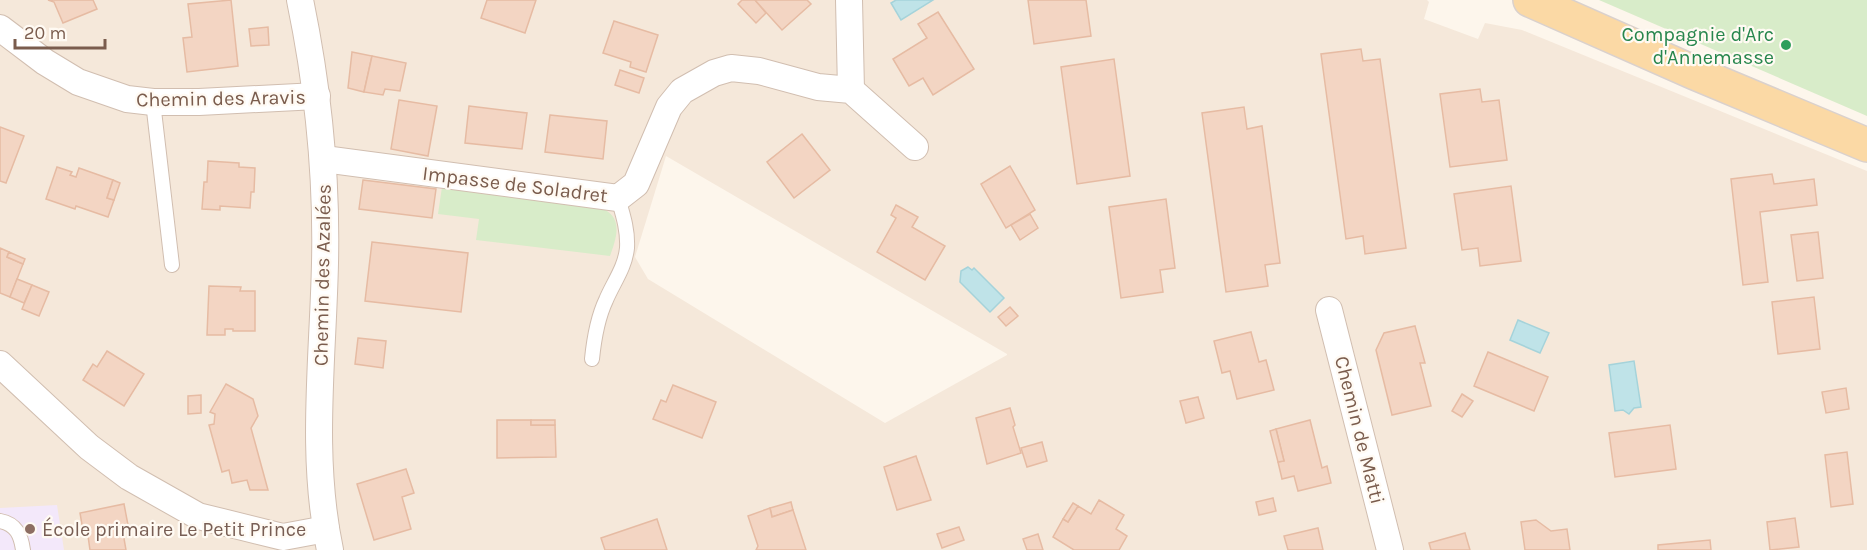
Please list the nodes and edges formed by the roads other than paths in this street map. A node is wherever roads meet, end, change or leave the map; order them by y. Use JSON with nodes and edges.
{"nodes":[{"id":1,"x":300,"y":0,"type":"edge"},
{"id":2,"x":849,"y":0,"type":"edge"},
{"id":3,"x":1530,"y":0,"type":"edge"},
{"id":4,"x":0,"y":28,"type":"edge"},
{"id":5,"x":851,"y":90,"type":"junction"},
{"id":6,"x":317,"y":96,"type":"junction"},
{"id":7,"x":153,"y":102,"type":"junction"},
{"id":8,"x":1867,"y":145,"type":"edge"},
{"id":9,"x":915,"y":147,"type":"dead end"},
{"id":10,"x":324,"y":159,"type":"junction"},
{"id":11,"x":618,"y":198,"type":"junction"},
{"id":12,"x":172,"y":265,"type":"dead end"},
{"id":13,"x":1329,"y":310,"type":"dead end"},
{"id":14,"x":592,"y":359,"type":"dead end"},
{"id":15,"x":0,"y":364,"type":"edge"},
{"id":16,"x":0,"y":521,"type":"edge"},
{"id":17,"x":328,"y":540,"type":"edge"},
{"id":18,"x":23,"y":550,"type":"edge"},
{"id":19,"x":1390,"y":550,"type":"edge"}],
"edges":[{"from":1,"to":6,"type":"street","name":"Chemin des Azalées"},
{"from":2,"to":5,"type":"street"},
{"from":3,"to":8,"type":"main road"},
{"from":4,"to":7,"type":"street","name":"Chemin des Aravis"},
{"from":5,"to":9,"type":"street"},
{"from":5,"to":11,"type":"street","name":"Impasse de Soladret"},
{"from":6,"to":7,"type":"street","name":"Chemin des Aravis"},
{"from":6,"to":10,"type":"street","name":"Chemin des Azalées"},
{"from":7,"to":12,"type":"lane"},
{"from":10,"to":11,"type":"street","name":"Impasse de Soladret"},
{"from":10,"to":17,"type":"street","name":"Chemin des Azalées"},
{"from":11,"to":14,"type":"lane"},
{"from":13,"to":19,"type":"street","name":"Chemin de Matti"},
{"from":15,"to":17,"type":"street"},
{"from":16,"to":18,"type":"lane"}]}
